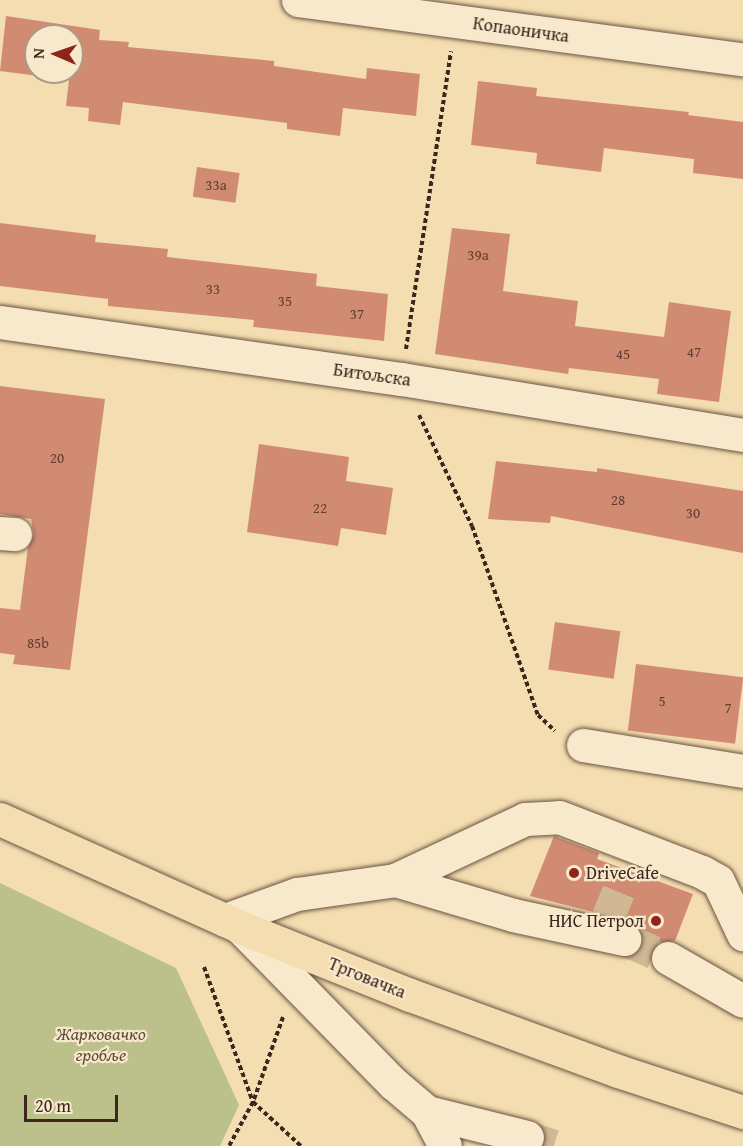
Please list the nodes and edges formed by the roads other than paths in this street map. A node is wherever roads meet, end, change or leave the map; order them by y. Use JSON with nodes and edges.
{"nodes":[{"id":1,"x":298,"y":0,"type":"edge"},
{"id":2,"x":743,"y":59,"type":"edge"},
{"id":3,"x":0,"y":322,"type":"edge"},
{"id":4,"x":743,"y":435,"type":"edge"},
{"id":5,"x":583,"y":745,"type":"road end"},
{"id":6,"x":743,"y":771,"type":"edge"},
{"id":7,"x":0,"y":819,"type":"edge"},
{"id":8,"x":395,"y":880,"type":"junction"},
{"id":9,"x":233,"y":924,"type":"junction"},
{"id":10,"x":611,"y":931,"type":"tunnel mouth"},
{"id":11,"x":743,"y":934,"type":"edge"},
{"id":12,"x":668,"y":958,"type":"tunnel mouth"},
{"id":13,"x":743,"y":1001,"type":"edge"},
{"id":14,"x":427,"y":1112,"type":"junction"},
{"id":15,"x":743,"y":1112,"type":"edge"},
{"id":16,"x":527,"y":1137,"type":"tunnel mouth"},
{"id":17,"x":445,"y":1146,"type":"edge"}],
"edges":[{"from":1,"to":2,"type":"street","name":"Копаоничка"},
{"from":3,"to":4,"type":"street","name":"Битољска"},
{"from":5,"to":6,"type":"street"},
{"from":7,"to":9,"type":"main road","name":"Трговачка"},
{"from":8,"to":9,"type":"street"},
{"from":8,"to":10,"type":"street"},
{"from":8,"to":11,"type":"street"},
{"from":9,"to":14,"type":"street"},
{"from":9,"to":15,"type":"main road","name":"Трговачка"},
{"from":12,"to":13,"type":"street"},
{"from":14,"to":16,"type":"street"},
{"from":14,"to":17,"type":"street"}]}
